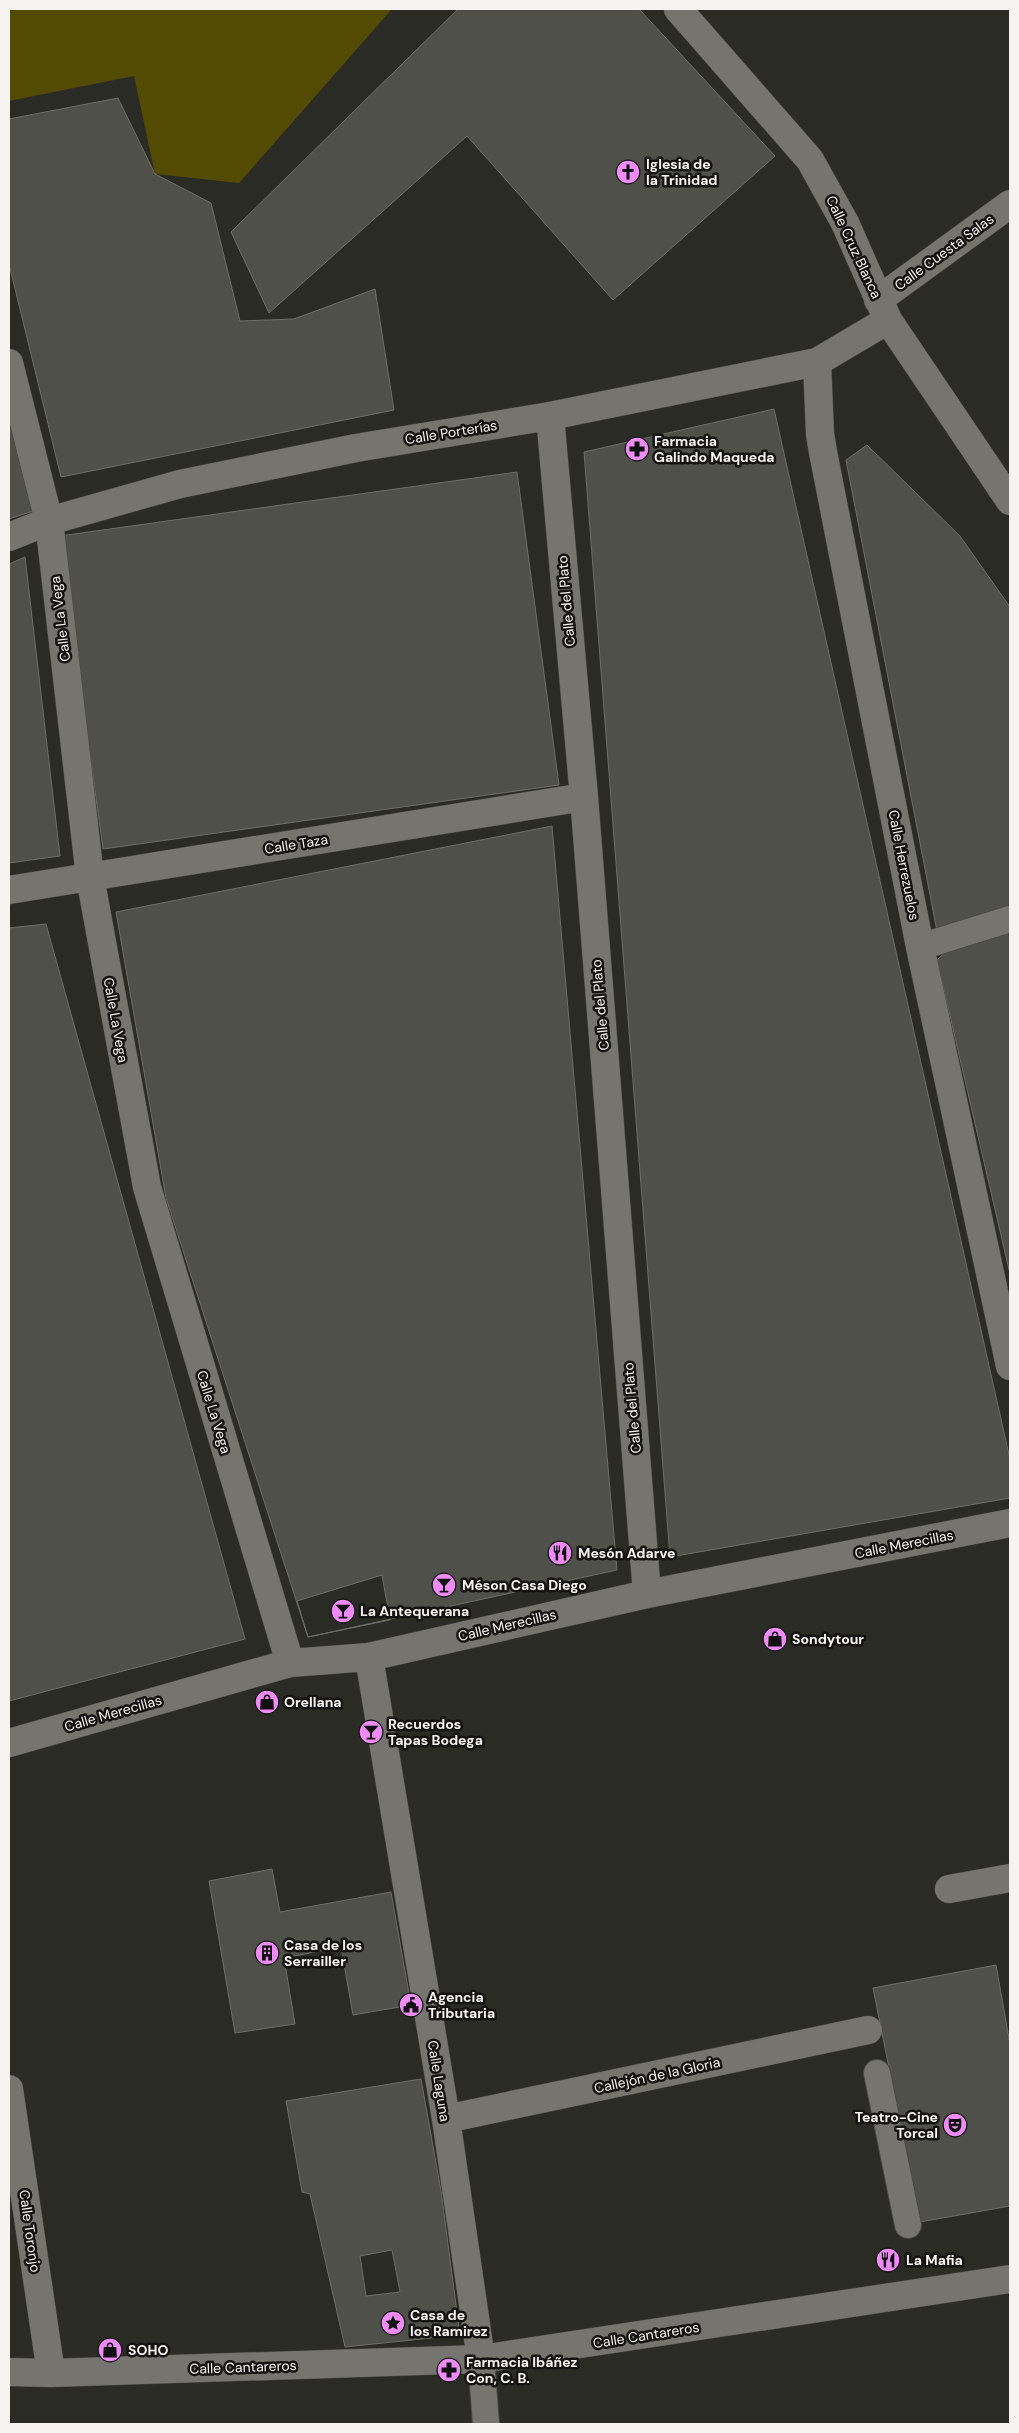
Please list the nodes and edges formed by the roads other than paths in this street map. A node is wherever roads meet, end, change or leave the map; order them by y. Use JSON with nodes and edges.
{"nodes":[{"id":1,"x":678,"y":9,"type":"edge"},
{"id":2,"x":1010,"y":204,"type":"edge"},
{"id":3,"x":883,"y":310,"type":"junction"},
{"id":4,"x":817,"y":362,"type":"junction"},
{"id":5,"x":9,"y":363,"type":"edge"},
{"id":6,"x":550,"y":416,"type":"junction"},
{"id":7,"x":1010,"y":501,"type":"edge"},
{"id":8,"x":49,"y":521,"type":"junction"},
{"id":9,"x":9,"y":537,"type":"edge"},
{"id":10,"x":584,"y":797,"type":"junction"},
{"id":11,"x":90,"y":877,"type":"junction"},
{"id":12,"x":9,"y":890,"type":"edge"},
{"id":13,"x":1010,"y":919,"type":"edge"},
{"id":14,"x":920,"y":947,"type":"junction"},
{"id":15,"x":1010,"y":1366,"type":"edge"},
{"id":16,"x":1010,"y":1523,"type":"edge"},
{"id":17,"x":647,"y":1594,"type":"junction"},
{"id":18,"x":369,"y":1657,"type":"junction"},
{"id":19,"x":290,"y":1663,"type":"junction"},
{"id":20,"x":9,"y":1743,"type":"edge"},
{"id":21,"x":1010,"y":1878,"type":"edge"},
{"id":22,"x":949,"y":1888,"type":"dead end"},
{"id":23,"x":868,"y":2030,"type":"dead end"},
{"id":24,"x":877,"y":2073,"type":"dead end"},
{"id":25,"x":9,"y":2089,"type":"edge"},
{"id":26,"x":446,"y":2119,"type":"junction"},
{"id":27,"x":908,"y":2225,"type":"dead end"},
{"id":28,"x":1010,"y":2279,"type":"edge"},
{"id":29,"x":481,"y":2359,"type":"junction"},
{"id":30,"x":9,"y":2372,"type":"edge"},
{"id":31,"x":50,"y":2373,"type":"junction"},
{"id":32,"x":486,"y":2424,"type":"edge"}],
"edges":[{"from":1,"to":3,"type":"street","name":"Calle Cruz Blanca"},
{"from":2,"to":3,"type":"street","name":"Calle Cuesta Salas"},
{"from":3,"to":4,"type":"street","name":"Calle Porterías"},
{"from":3,"to":7,"type":"street","name":"Calle Cruz Blanca"},
{"from":4,"to":6,"type":"street","name":"Calle Porterías"},
{"from":4,"to":14,"type":"street","name":"Calle Herrezuelos"},
{"from":5,"to":8,"type":"street","name":"Calle La Vega"},
{"from":6,"to":8,"type":"street","name":"Calle Porterías"},
{"from":6,"to":10,"type":"street","name":"Calle del Plato"},
{"from":8,"to":9,"type":"street","name":"Calle Porterías"},
{"from":8,"to":11,"type":"street","name":"Calle La Vega"},
{"from":10,"to":11,"type":"street","name":"Calle Taza"},
{"from":10,"to":17,"type":"street","name":"Calle del Plato"},
{"from":11,"to":12,"type":"street","name":"Calle Taza"},
{"from":11,"to":19,"type":"street","name":"Calle La Vega"},
{"from":13,"to":14,"type":"street"},
{"from":14,"to":15,"type":"street","name":"Calle Herrezuelos"},
{"from":16,"to":17,"type":"street","name":"Calle Merecillas"},
{"from":17,"to":18,"type":"street","name":"Calle Merecillas"},
{"from":18,"to":19,"type":"street","name":"Calle Merecillas"},
{"from":18,"to":26,"type":"street","name":"Calle Laguna"},
{"from":19,"to":20,"type":"street","name":"Calle Merecillas"},
{"from":21,"to":22,"type":"street"},
{"from":23,"to":26,"type":"street","name":"Callejón de la Gloria"},
{"from":24,"to":27,"type":"street"},
{"from":25,"to":31,"type":"street","name":"Calle Toronjo"},
{"from":26,"to":29,"type":"street","name":"Calle Laguna"},
{"from":28,"to":29,"type":"street","name":"Calle Cantareros"},
{"from":29,"to":31,"type":"street","name":"Calle Cantareros"},
{"from":29,"to":32,"type":"street"},
{"from":30,"to":31,"type":"street","name":"Calle Cantareros"}]}
